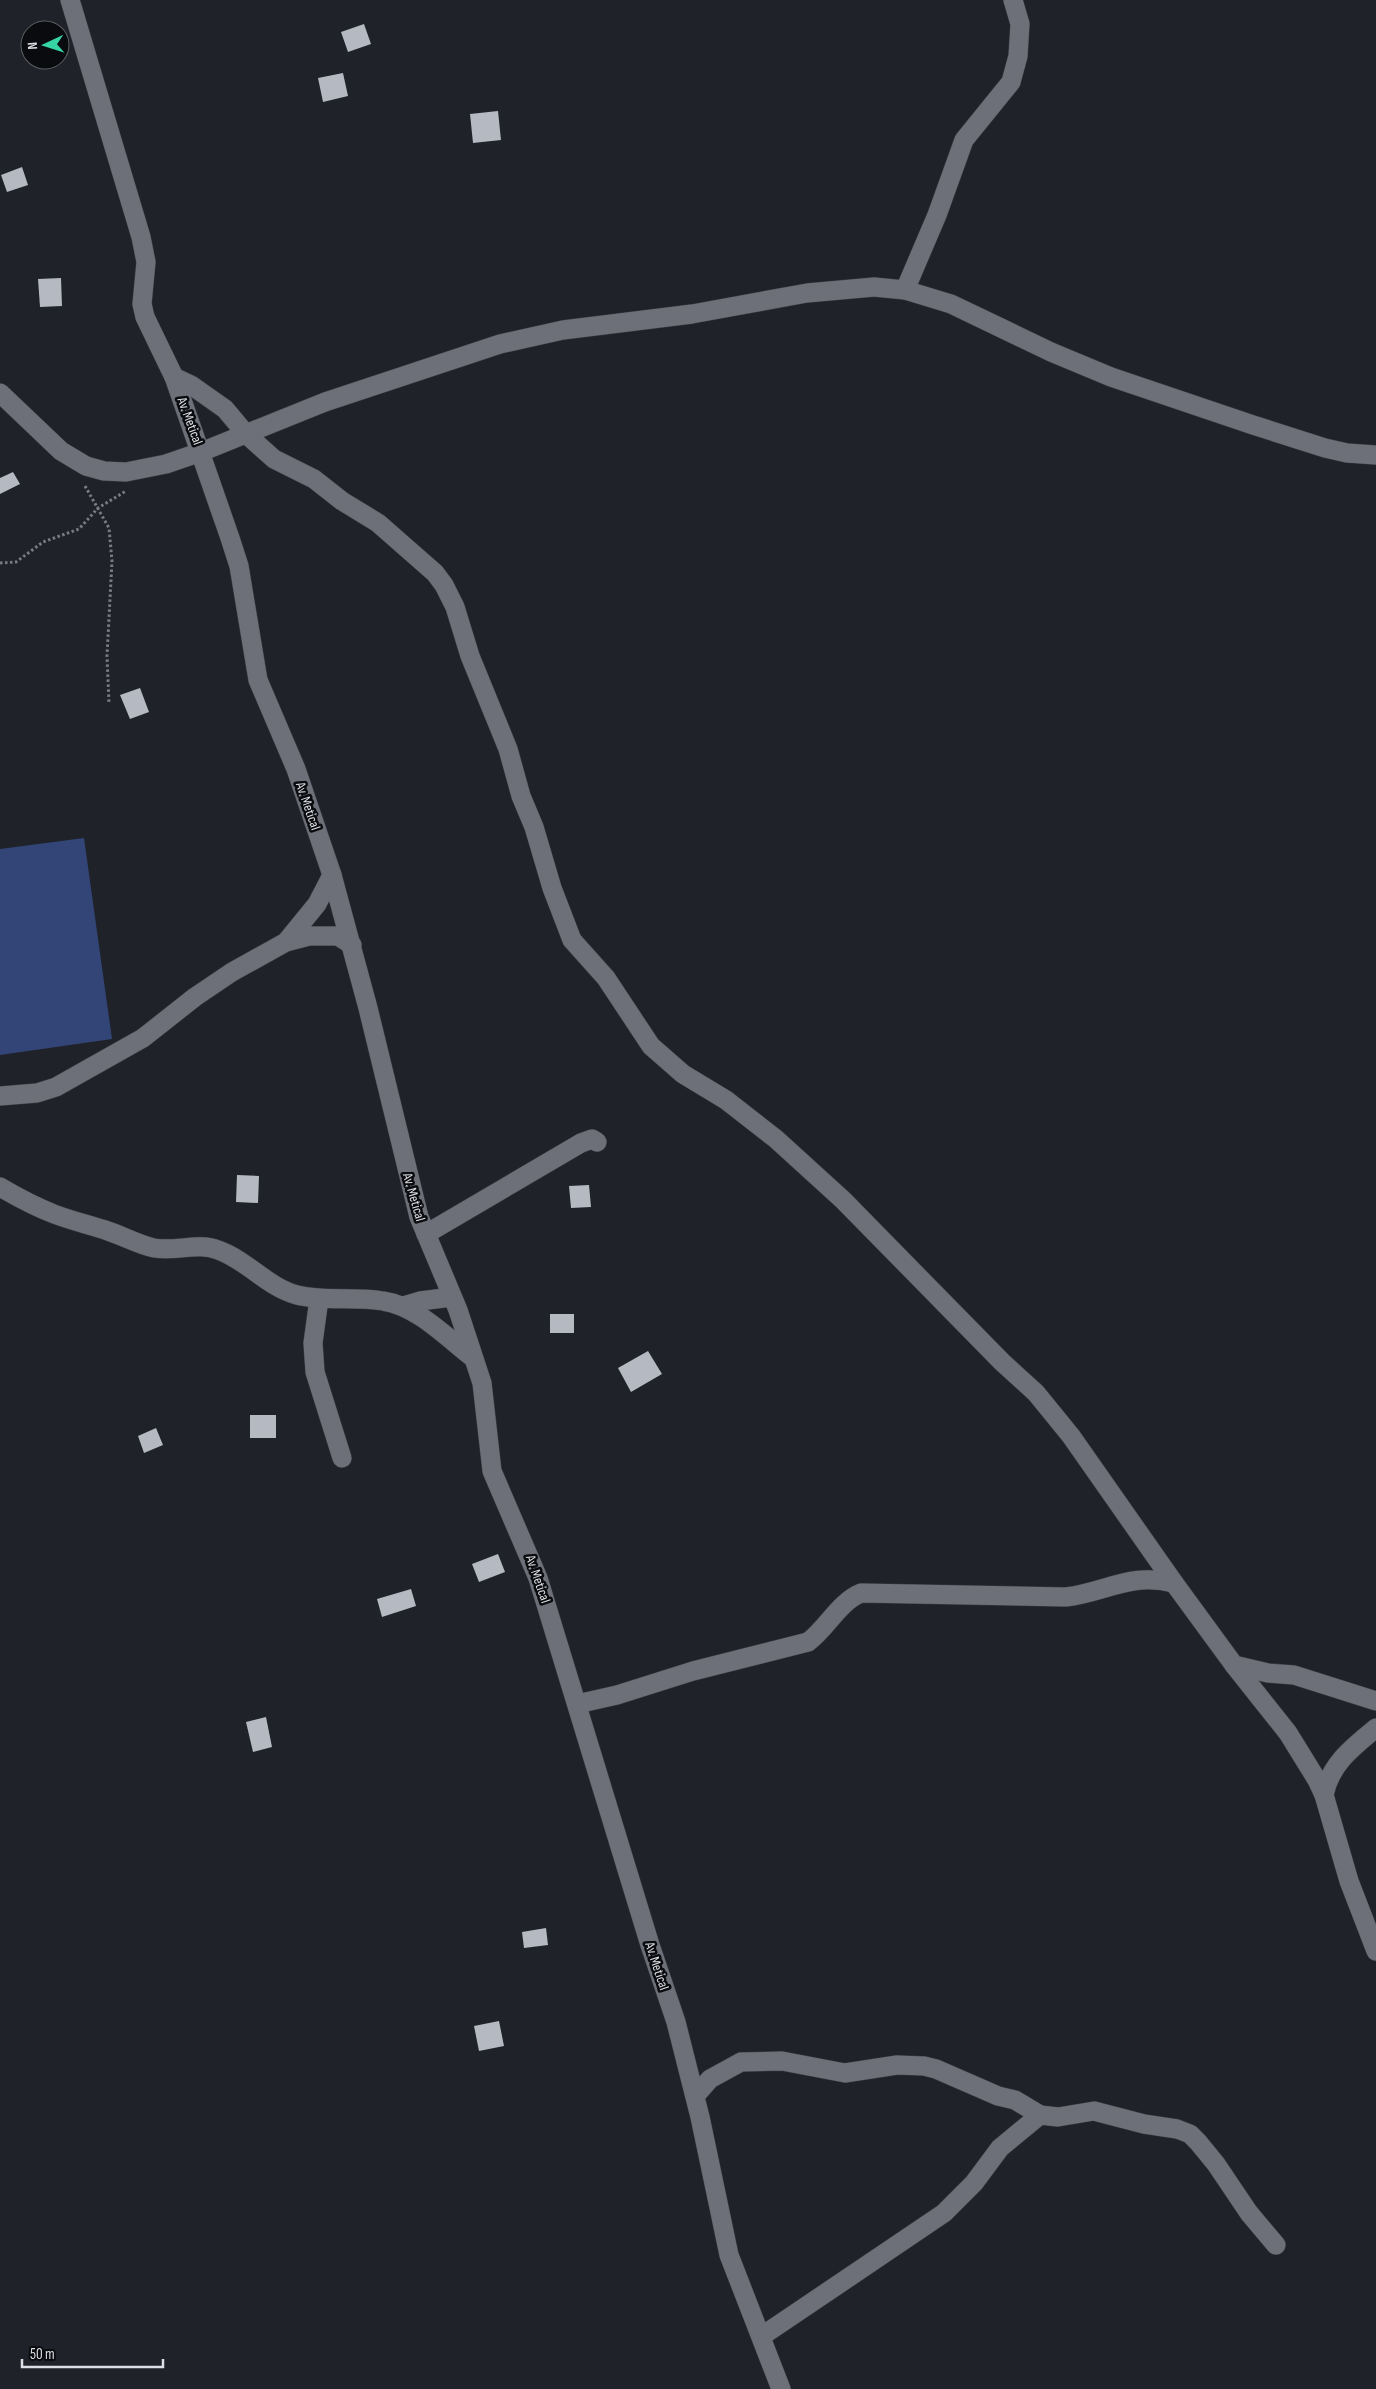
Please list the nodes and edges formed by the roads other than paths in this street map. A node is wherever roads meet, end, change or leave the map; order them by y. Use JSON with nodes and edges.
{"nodes":[{"id":1,"x":70,"y":0,"type":"edge"},
{"id":2,"x":1014,"y":0,"type":"edge"},
{"id":3,"x":905,"y":290,"type":"junction"},
{"id":4,"x":174,"y":377,"type":"junction"},
{"id":5,"x":0,"y":393,"type":"edge"},
{"id":6,"x":246,"y":434,"type":"junction"},
{"id":7,"x":201,"y":452,"type":"junction"},
{"id":8,"x":1376,"y":455,"type":"edge"},
{"id":9,"x":332,"y":875,"type":"junction"},
{"id":10,"x":286,"y":942,"type":"junction"},
{"id":11,"x":352,"y":945,"type":"junction"},
{"id":12,"x":0,"y":1096,"type":"edge"},
{"id":13,"x":597,"y":1142,"type":"dead end"},
{"id":14,"x":0,"y":1187,"type":"edge"},
{"id":15,"x":426,"y":1234,"type":"junction"},
{"id":16,"x":442,"y":1272,"type":"junction"},
{"id":17,"x":452,"y":1297,"type":"junction"},
{"id":18,"x":319,"y":1299,"type":"junction"},
{"id":19,"x":411,"y":1303,"type":"junction"},
{"id":20,"x":472,"y":1357,"type":"junction"},
{"id":21,"x":342,"y":1458,"type":"dead end"},
{"id":22,"x":1174,"y":1583,"type":"junction"},
{"id":23,"x":1234,"y":1665,"type":"junction"},
{"id":24,"x":1376,"y":1701,"type":"edge"},
{"id":25,"x":576,"y":1704,"type":"junction"},
{"id":26,"x":1376,"y":1728,"type":"edge"},
{"id":27,"x":1324,"y":1795,"type":"junction"},
{"id":28,"x":1376,"y":1951,"type":"edge"},
{"id":29,"x":695,"y":2096,"type":"junction"},
{"id":30,"x":1040,"y":2115,"type":"junction"},
{"id":31,"x":1276,"y":2245,"type":"dead end"},
{"id":32,"x":762,"y":2336,"type":"junction"},
{"id":33,"x":781,"y":2389,"type":"edge"}],
"edges":[{"from":1,"to":4,"type":"street","name":"Av. Metical"},
{"from":2,"to":3,"type":"street"},
{"from":3,"to":6,"type":"street"},
{"from":3,"to":8,"type":"street"},
{"from":4,"to":6,"type":"street"},
{"from":4,"to":7,"type":"street","name":"Av. Metical"},
{"from":5,"to":7,"type":"street"},
{"from":6,"to":7,"type":"street"},
{"from":6,"to":22,"type":"street"},
{"from":7,"to":9,"type":"street","name":"Av. Metical"},
{"from":9,"to":10,"type":"street"},
{"from":9,"to":11,"type":"street","name":"Av. Metical"},
{"from":10,"to":11,"type":"street"},
{"from":10,"to":12,"type":"street"},
{"from":11,"to":15,"type":"street","name":"Av. Metical"},
{"from":13,"to":15,"type":"street"},
{"from":14,"to":18,"type":"street"},
{"from":15,"to":16,"type":"street","name":"Av. Metical"},
{"from":16,"to":17,"type":"street","name":"Av. Metical"},
{"from":16,"to":19,"type":"street"},
{"from":17,"to":19,"type":"street"},
{"from":17,"to":20,"type":"street","name":"Av. Metical"},
{"from":18,"to":19,"type":"street"},
{"from":18,"to":21,"type":"street"},
{"from":19,"to":20,"type":"street"},
{"from":20,"to":25,"type":"street","name":"Av. Metical"},
{"from":22,"to":23,"type":"street"},
{"from":22,"to":25,"type":"street"},
{"from":23,"to":24,"type":"street"},
{"from":23,"to":27,"type":"street"},
{"from":25,"to":29,"type":"street","name":"Av. Metical"},
{"from":26,"to":27,"type":"street"},
{"from":27,"to":28,"type":"street"},
{"from":29,"to":30,"type":"street"},
{"from":29,"to":32,"type":"street","name":"Av. Metical"},
{"from":30,"to":31,"type":"street"},
{"from":30,"to":32,"type":"street"},
{"from":32,"to":33,"type":"street","name":"Av. Metical"}]}
